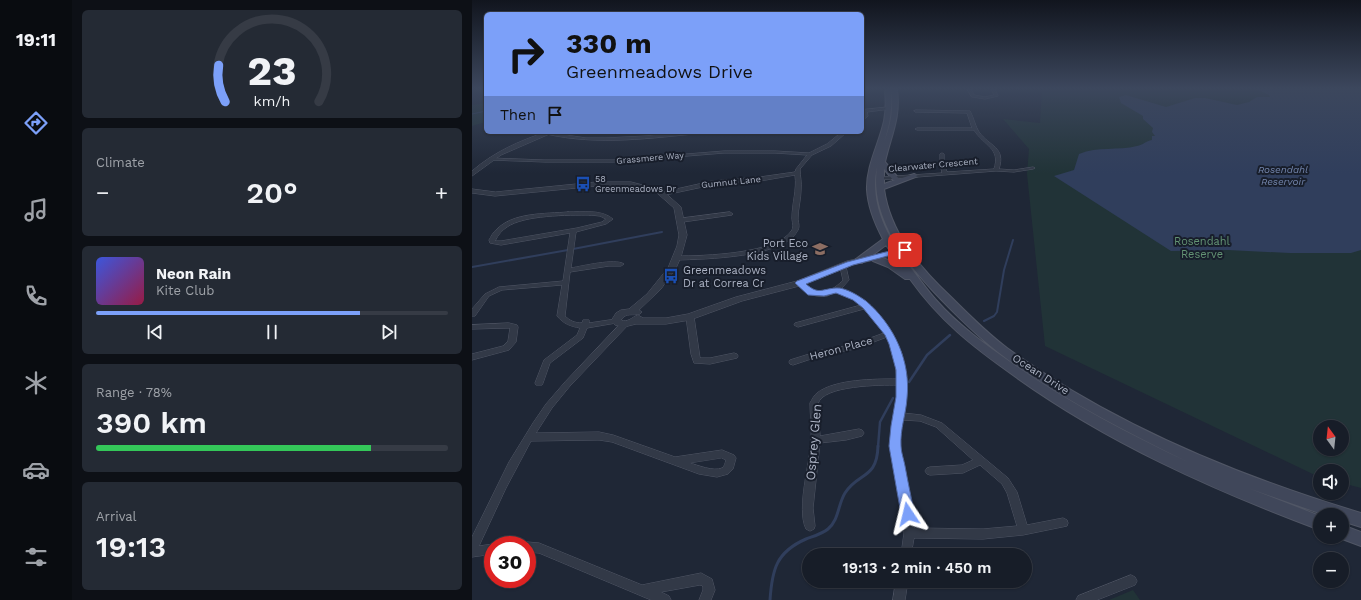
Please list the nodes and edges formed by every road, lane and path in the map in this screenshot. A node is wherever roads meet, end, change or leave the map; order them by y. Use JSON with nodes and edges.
{"nodes":[{"id":1,"x":885,"y":117,"type":"edge"},
{"id":2,"x":895,"y":117,"type":"edge"},
{"id":3,"x":971,"y":117,"type":"edge"},
{"id":4,"x":917,"y":129,"type":"dead end"},
{"id":5,"x":975,"y":129,"type":"junction"},
{"id":6,"x":544,"y":134,"type":"edge"},
{"id":7,"x":562,"y":134,"type":"edge"},
{"id":8,"x":673,"y":134,"type":"edge"},
{"id":9,"x":843,"y":134,"type":"edge"},
{"id":10,"x":810,"y":154,"type":"junction"},
{"id":11,"x":942,"y":154,"type":"dead end"},
{"id":12,"x":490,"y":159,"type":"junction"},
{"id":13,"x":882,"y":163,"type":"junction"},
{"id":14,"x":1034,"y":168,"type":"dead end"},
{"id":15,"x":996,"y":170,"type":"junction"},
{"id":16,"x":798,"y":173,"type":"junction"},
{"id":17,"x":472,"y":174,"type":"edge"},
{"id":18,"x":945,"y":174,"type":"junction"},
{"id":19,"x":914,"y":176,"type":"junction"},
{"id":20,"x":896,"y":178,"type":"junction"},
{"id":21,"x":877,"y":182,"type":"junction"},
{"id":22,"x":472,"y":191,"type":"edge"},
{"id":23,"x":665,"y":193,"type":"junction"},
{"id":24,"x":730,"y":214,"type":"dead end"},
{"id":25,"x":683,"y":220,"type":"junction"},
{"id":26,"x":573,"y":231,"type":"junction"},
{"id":27,"x":887,"y":239,"type":"junction"},
{"id":28,"x":900,"y":252,"type":"junction"},
{"id":29,"x":677,"y":258,"type":"junction"},
{"id":30,"x":876,"y":259,"type":"junction"},
{"id":31,"x":859,"y":261,"type":"junction"},
{"id":32,"x":621,"y":264,"type":"dead end"},
{"id":33,"x":844,"y":266,"type":"junction"},
{"id":34,"x":567,"y":271,"type":"junction"},
{"id":35,"x":915,"y":280,"type":"junction"},
{"id":36,"x":565,"y":283,"type":"junction"},
{"id":37,"x":800,"y":283,"type":"junction"},
{"id":38,"x":837,"y":290,"type":"junction"},
{"id":39,"x":866,"y":306,"type":"junction"},
{"id":40,"x":472,"y":314,"type":"edge"},
{"id":41,"x":690,"y":317,"type":"junction"},
{"id":42,"x":630,"y":318,"type":"junction"},
{"id":43,"x":586,"y":323,"type":"junction"},
{"id":44,"x":798,"y":325,"type":"dead end"},
{"id":45,"x":472,"y":327,"type":"edge"},
{"id":46,"x":889,"y":334,"type":"junction"},
{"id":47,"x":734,"y":356,"type":"dead end"},
{"id":48,"x":472,"y":357,"type":"edge"},
{"id":49,"x":793,"y":362,"type":"dead end"},
{"id":50,"x":902,"y":382,"type":"junction"},
{"id":51,"x":539,"y":383,"type":"dead end"},
{"id":52,"x":898,"y":416,"type":"junction"},
{"id":53,"x":859,"y":433,"type":"dead end"},
{"id":54,"x":529,"y":437,"type":"junction"},
{"id":55,"x":816,"y":440,"type":"junction"},
{"id":56,"x":675,"y":461,"type":"junction"},
{"id":57,"x":980,"y":461,"type":"junction"},
{"id":58,"x":930,"y":471,"type":"dead end"},
{"id":59,"x":1361,"y":520,"type":"edge"},
{"id":60,"x":1313,"y":521,"type":"edge"},
{"id":61,"x":1063,"y":523,"type":"dead end"},
{"id":62,"x":810,"y":526,"type":"dead end"},
{"id":63,"x":1023,"y":530,"type":"junction"},
{"id":64,"x":909,"y":533,"type":"junction"},
{"id":65,"x":1349,"y":535,"type":"edge"},
{"id":66,"x":1361,"y":539,"type":"edge"},
{"id":67,"x":536,"y":548,"type":"edge"},
{"id":68,"x":907,"y":548,"type":"edge"},
{"id":69,"x":484,"y":550,"type":"edge"},
{"id":70,"x":472,"y":551,"type":"edge"},
{"id":71,"x":1131,"y":581,"type":"dead end"},
{"id":72,"x":901,"y":588,"type":"edge"},
{"id":73,"x":643,"y":590,"type":"junction"},
{"id":74,"x":665,"y":600,"type":"edge"},
{"id":75,"x":704,"y":600,"type":"edge"},
{"id":76,"x":899,"y":600,"type":"edge"},
{"id":77,"x":1082,"y":600,"type":"edge"}],
"edges":[{"from":1,"to":21,"type":"main road","name":"Ocean Drive"},
{"from":2,"to":13,"type":"main road","name":"Ocean Drive"},
{"from":3,"to":5,"type":"street","name":"Clearwater Crescent"},
{"from":4,"to":5,"type":"street"},
{"from":5,"to":15,"type":"street","name":"Clearwater Crescent"},
{"from":6,"to":12,"type":"street"},
{"from":7,"to":8,"type":"street"},
{"from":9,"to":10,"type":"street"},
{"from":10,"to":12,"type":"street","name":"Grassmere Way"},
{"from":10,"to":16,"type":"street"},
{"from":11,"to":18,"type":"street"},
{"from":12,"to":17,"type":"street"},
{"from":13,"to":20,"type":"main road"},
{"from":13,"to":21,"type":"main road","name":"Ocean Drive"},
{"from":14,"to":15,"type":"street","name":"Clearwater Crescent"},
{"from":15,"to":18,"type":"street","name":"Clearwater Crescent"},
{"from":16,"to":23,"type":"street","name":"Gumnut Lane"},
{"from":16,"to":29,"type":"street"},
{"from":18,"to":19,"type":"street","name":"Clearwater Crescent"},
{"from":19,"to":20,"type":"street","name":"Clearwater Crescent"},
{"from":19,"to":21,"type":"main road"},
{"from":20,"to":21,"type":"street","name":"Clearwater Crescent"},
{"from":21,"to":27,"type":"main road","name":"Ocean Drive"},
{"from":21,"to":28,"type":"main road","name":"Ocean Drive"},
{"from":22,"to":23,"type":"street"},
{"from":23,"to":25,"type":"street"},
{"from":24,"to":25,"type":"street"},
{"from":25,"to":29,"type":"street"},
{"from":26,"to":26,"type":"street"},
{"from":26,"to":34,"type":"street"},
{"from":27,"to":28,"type":"main road","name":"Ocean Drive"},
{"from":27,"to":31,"type":"main road"},
{"from":28,"to":30,"type":"street"},
{"from":28,"to":31,"type":"street"},
{"from":28,"to":35,"type":"main road","name":"Ocean Drive"},
{"from":28,"to":59,"type":"main road","name":"Ocean Drive"},
{"from":29,"to":42,"type":"street"},
{"from":30,"to":33,"type":"street"},
{"from":30,"to":35,"type":"main road"},
{"from":31,"to":33,"type":"street"},
{"from":32,"to":34,"type":"street"},
{"from":33,"to":37,"type":"street"},
{"from":33,"to":38,"type":"street"},
{"from":34,"to":36,"type":"street"},
{"from":35,"to":60,"type":"main road","name":"Ocean Drive"},
{"from":36,"to":40,"type":"street"},
{"from":36,"to":43,"type":"street"},
{"from":37,"to":38,"type":"street"},
{"from":37,"to":41,"type":"street"},
{"from":38,"to":39,"type":"street"},
{"from":39,"to":44,"type":"street"},
{"from":39,"to":46,"type":"street"},
{"from":41,"to":42,"type":"street"},
{"from":41,"to":47,"type":"street"},
{"from":42,"to":43,"type":"street"},
{"from":42,"to":54,"type":"street"},
{"from":43,"to":51,"type":"street"},
{"from":45,"to":48,"type":"street"},
{"from":46,"to":49,"type":"street","name":"Heron Place"},
{"from":46,"to":50,"type":"street"},
{"from":50,"to":52,"type":"street"},
{"from":50,"to":55,"type":"street","name":"Osprey Glen"},
{"from":52,"to":57,"type":"street"},
{"from":52,"to":64,"type":"street"},
{"from":53,"to":55,"type":"street"},
{"from":54,"to":56,"type":"street"},
{"from":54,"to":70,"type":"street"},
{"from":55,"to":62,"type":"street","name":"Osprey Glen"},
{"from":56,"to":56,"type":"street"},
{"from":57,"to":58,"type":"street"},
{"from":57,"to":63,"type":"street"},
{"from":61,"to":63,"type":"street"},
{"from":63,"to":64,"type":"street"},
{"from":64,"to":68,"type":"street"},
{"from":65,"to":66,"type":"main road"},
{"from":67,"to":73,"type":"street"},
{"from":69,"to":70,"type":"street"},
{"from":71,"to":77,"type":"street"},
{"from":72,"to":76,"type":"street"},
{"from":73,"to":74,"type":"street"},
{"from":73,"to":75,"type":"street"}]}
